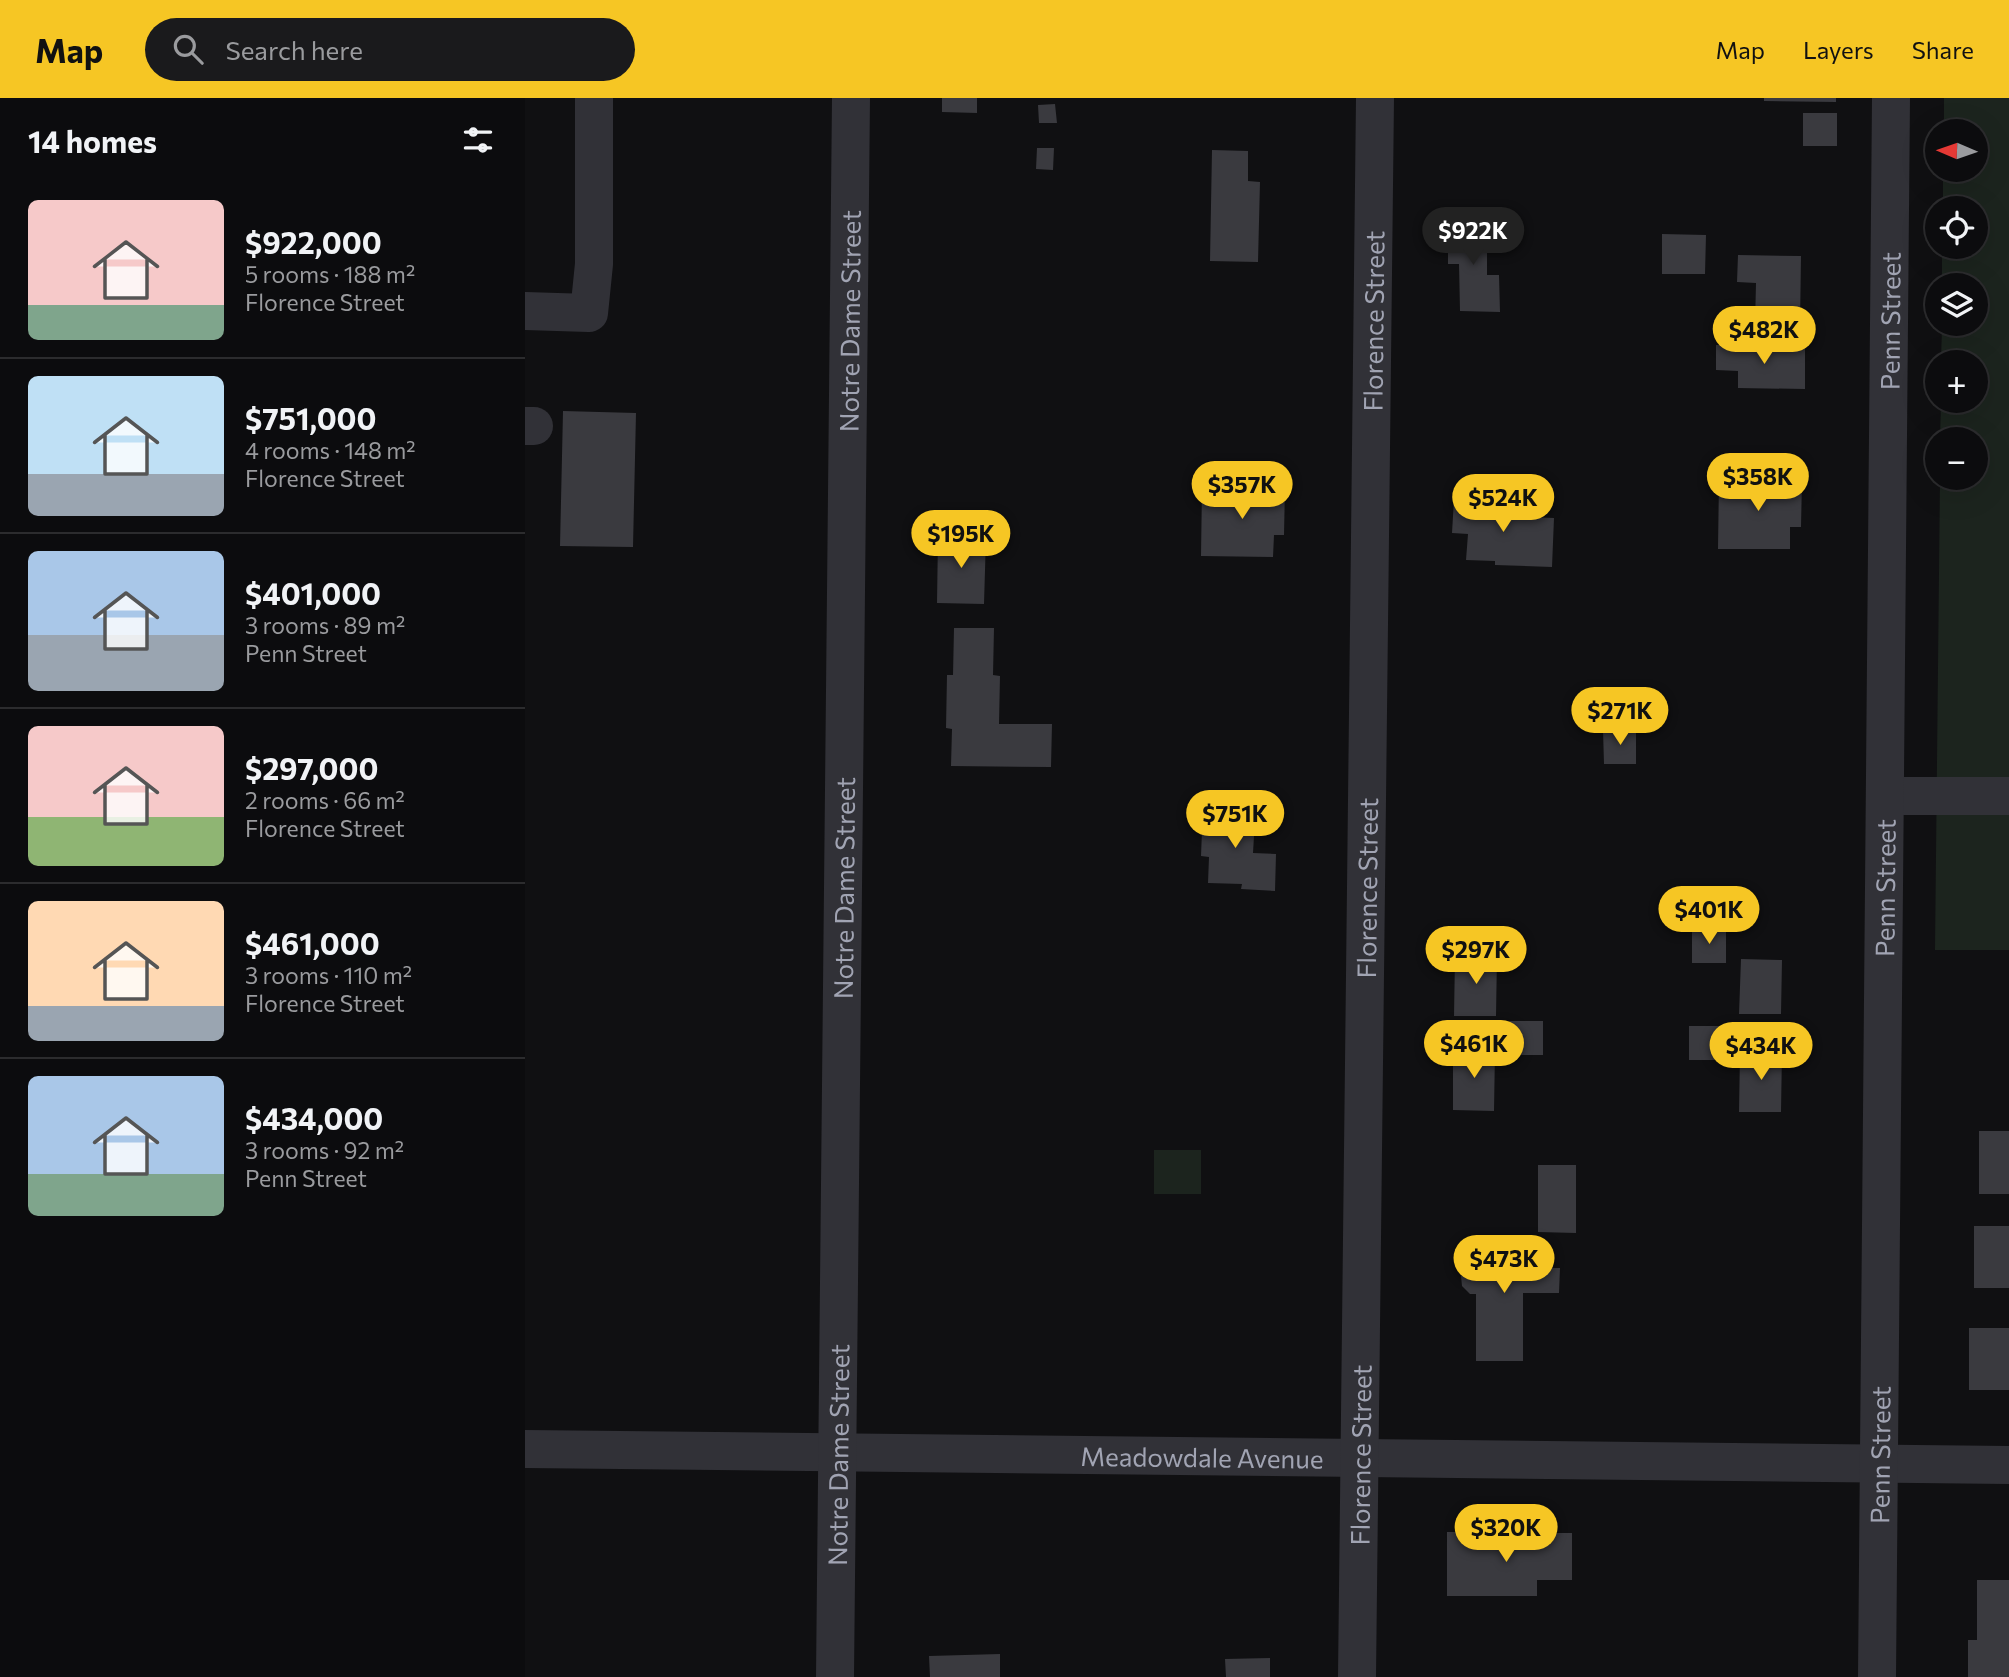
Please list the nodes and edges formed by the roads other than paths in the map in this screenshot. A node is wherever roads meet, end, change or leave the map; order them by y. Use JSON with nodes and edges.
{"nodes":[{"id":1,"x":594,"y":98,"type":"edge"},
{"id":2,"x":851,"y":98,"type":"edge"},
{"id":3,"x":1375,"y":98,"type":"edge"},
{"id":4,"x":1891,"y":98,"type":"edge"},
{"id":5,"x":525,"y":311,"type":"edge"},
{"id":6,"x":1885,"y":796,"type":"junction"},
{"id":7,"x":2009,"y":796,"type":"edge"},
{"id":8,"x":525,"y":1449,"type":"edge"},
{"id":9,"x":838,"y":1453,"type":"junction"},
{"id":10,"x":1360,"y":1458,"type":"junction"},
{"id":11,"x":1879,"y":1464,"type":"junction"},
{"id":12,"x":2009,"y":1465,"type":"edge"},
{"id":13,"x":835,"y":1677,"type":"edge"},
{"id":14,"x":1357,"y":1677,"type":"edge"},
{"id":15,"x":1877,"y":1677,"type":"edge"}],
"edges":[{"from":1,"to":5,"type":"street"},
{"from":2,"to":9,"type":"street","name":"Notre Dame Street"},
{"from":3,"to":10,"type":"street","name":"Florence Street"},
{"from":4,"to":6,"type":"street","name":"Penn Street"},
{"from":6,"to":7,"type":"street"},
{"from":6,"to":11,"type":"street","name":"Penn Street"},
{"from":8,"to":9,"type":"street","name":"Meadowdale Avenue"},
{"from":9,"to":10,"type":"street","name":"Meadowdale Avenue"},
{"from":9,"to":13,"type":"street","name":"Notre Dame Street"},
{"from":10,"to":11,"type":"street","name":"Meadowdale Avenue"},
{"from":10,"to":14,"type":"street","name":"Florence Street"},
{"from":11,"to":12,"type":"street","name":"Meadowdale Avenue"},
{"from":11,"to":15,"type":"street","name":"Penn Street"}]}
